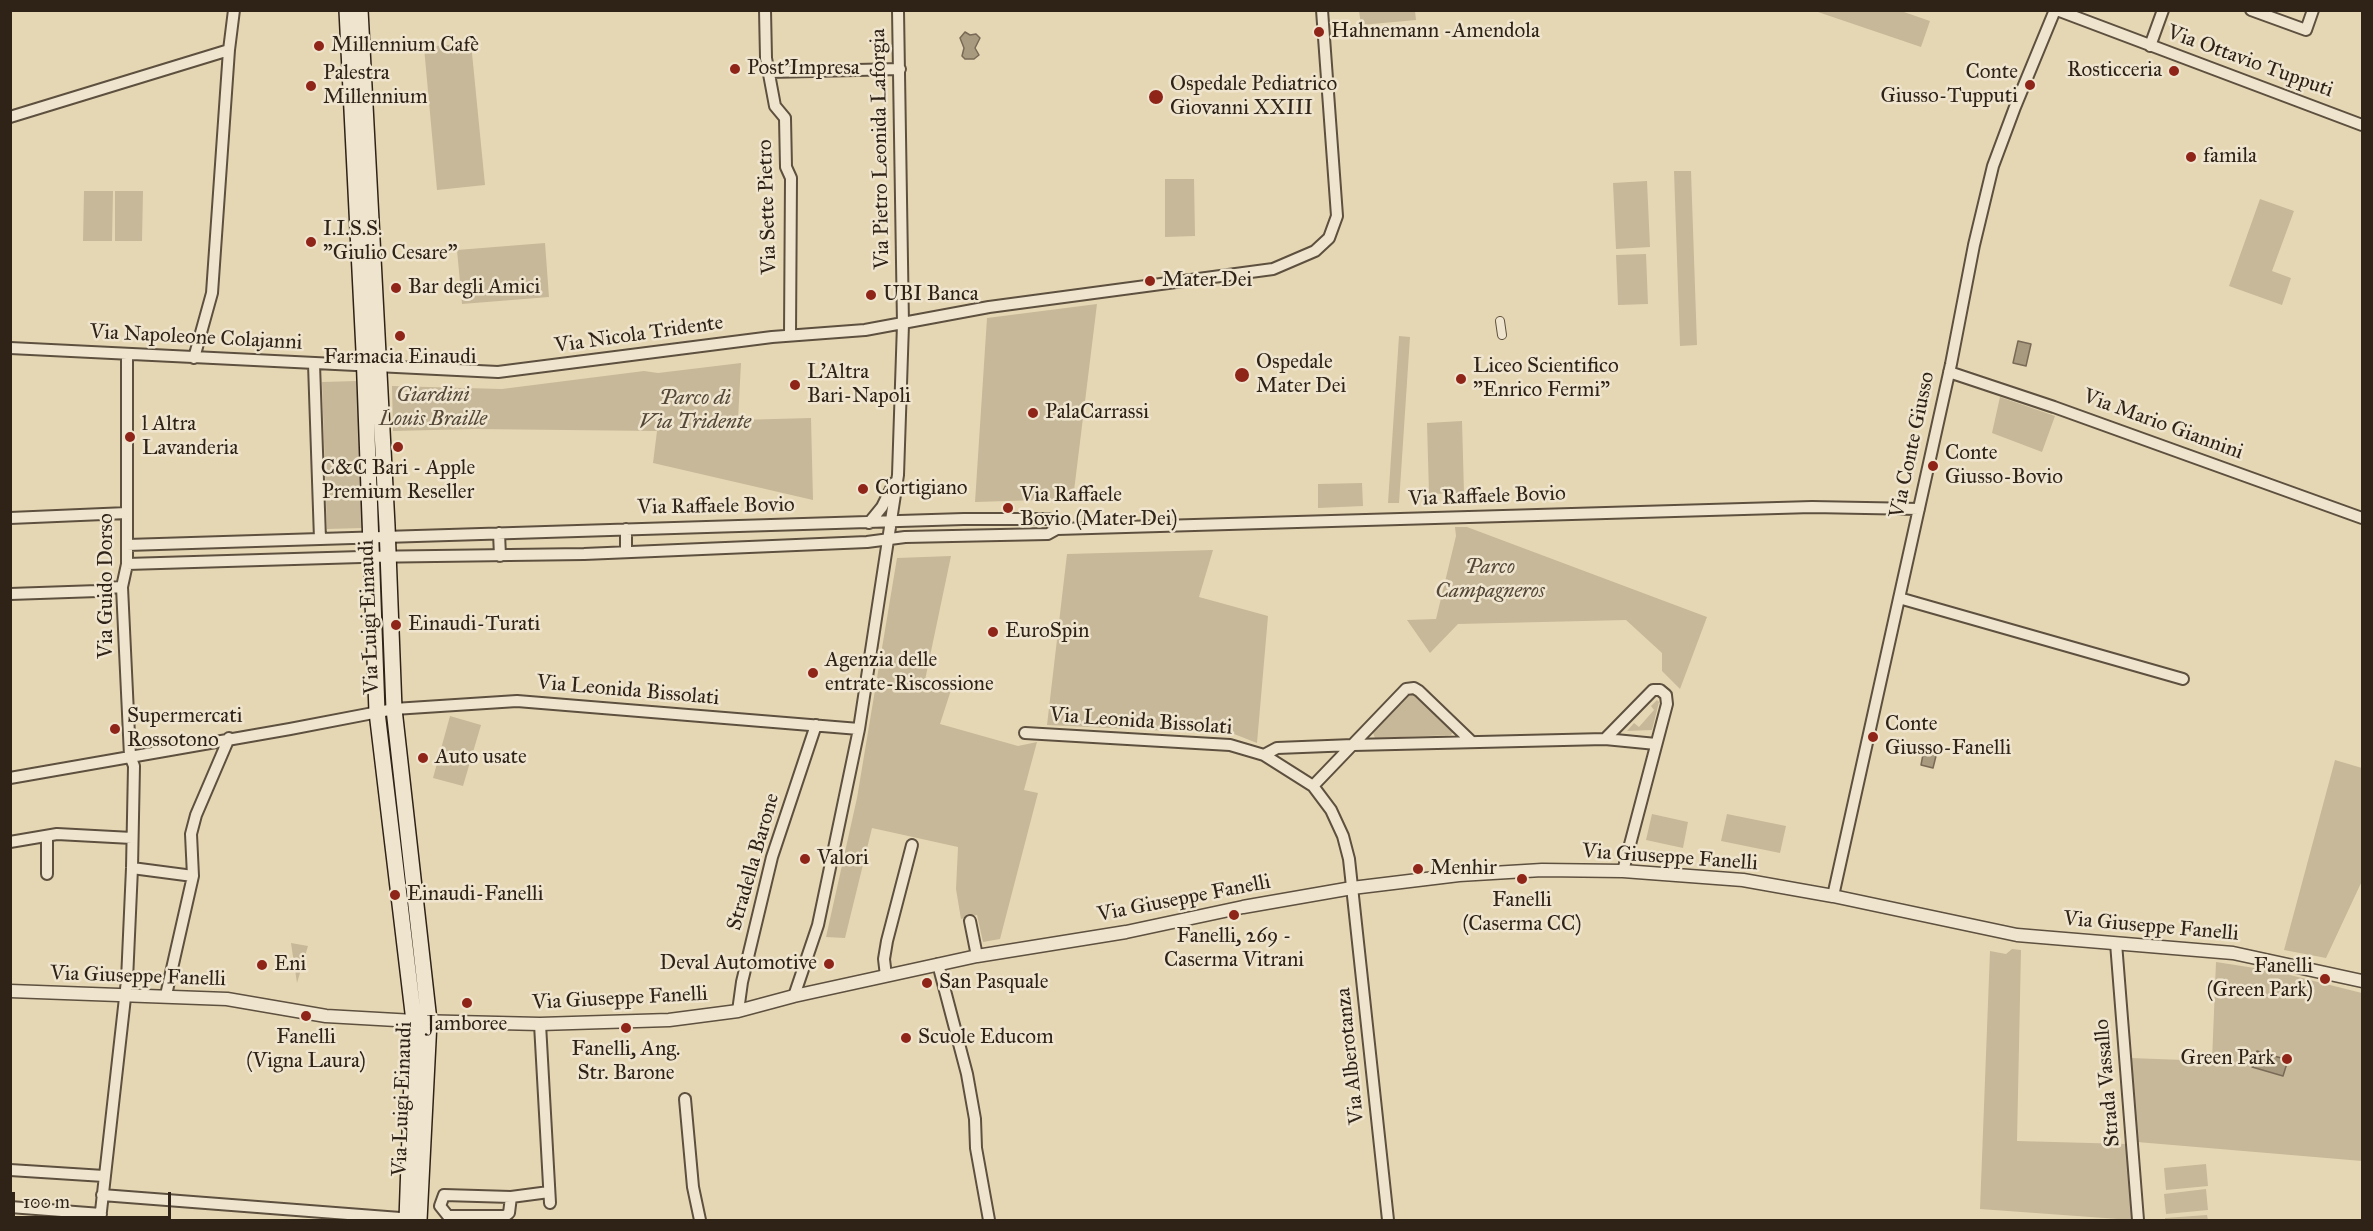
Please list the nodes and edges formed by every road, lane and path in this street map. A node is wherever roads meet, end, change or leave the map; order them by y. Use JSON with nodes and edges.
{"nodes":[{"id":1,"x":234,"y":10,"type":"edge"},
{"id":2,"x":347,"y":10,"type":"edge"},
{"id":3,"x":360,"y":10,"type":"edge"},
{"id":4,"x":765,"y":10,"type":"edge"},
{"id":5,"x":898,"y":10,"type":"edge"},
{"id":6,"x":1322,"y":10,"type":"edge"},
{"id":7,"x":2056,"y":10,"type":"edge"},
{"id":8,"x":2163,"y":10,"type":"edge"},
{"id":9,"x":2252,"y":10,"type":"edge"},
{"id":10,"x":2313,"y":10,"type":"edge"},
{"id":11,"x":2150,"y":46,"type":"junction"},
{"id":12,"x":229,"y":50,"type":"junction"},
{"id":13,"x":900,"y":69,"type":"junction"},
{"id":14,"x":770,"y":72,"type":"junction"},
{"id":15,"x":10,"y":117,"type":"edge"},
{"id":16,"x":2362,"y":125,"type":"edge"},
{"id":17,"x":1500,"y":321,"type":"dead end"},
{"id":18,"x":903,"y":324,"type":"junction"},
{"id":19,"x":790,"y":335,"type":"junction"},
{"id":20,"x":1502,"y":335,"type":"dead end"},
{"id":21,"x":10,"y":348,"type":"edge"},
{"id":22,"x":127,"y":355,"type":"junction"},
{"id":23,"x":194,"y":358,"type":"junction"},
{"id":24,"x":314,"y":364,"type":"junction"},
{"id":25,"x":372,"y":366,"type":"junction"},
{"id":26,"x":1949,"y":372,"type":"junction"},
{"id":27,"x":898,"y":475,"type":"junction"},
{"id":28,"x":1919,"y":508,"type":"junction"},
{"id":29,"x":127,"y":513,"type":"junction"},
{"id":30,"x":10,"y":518,"type":"edge"},
{"id":31,"x":2362,"y":518,"type":"edge"},
{"id":32,"x":892,"y":522,"type":"junction"},
{"id":33,"x":869,"y":523,"type":"junction"},
{"id":34,"x":830,"y":524,"type":"junction"},
{"id":35,"x":626,"y":529,"type":"junction"},
{"id":36,"x":1057,"y":529,"type":"junction"},
{"id":37,"x":499,"y":533,"type":"junction"},
{"id":38,"x":388,"y":536,"type":"junction"},
{"id":39,"x":371,"y":537,"type":"junction"},
{"id":40,"x":320,"y":539,"type":"junction"},
{"id":41,"x":890,"y":540,"type":"junction"},
{"id":42,"x":831,"y":543,"type":"junction"},
{"id":43,"x":127,"y":544,"type":"junction"},
{"id":44,"x":626,"y":552,"type":"junction"},
{"id":45,"x":500,"y":556,"type":"junction"},
{"id":46,"x":372,"y":557,"type":"junction"},
{"id":47,"x":388,"y":557,"type":"junction"},
{"id":48,"x":127,"y":564,"type":"junction"},
{"id":49,"x":122,"y":587,"type":"junction"},
{"id":50,"x":10,"y":594,"type":"edge"},
{"id":51,"x":1899,"y":598,"type":"junction"},
{"id":52,"x":2183,"y":679,"type":"dead end"},
{"id":53,"x":394,"y":709,"type":"junction"},
{"id":54,"x":377,"y":712,"type":"junction"},
{"id":55,"x":1624,"y":720,"type":"junction"},
{"id":56,"x":816,"y":725,"type":"junction"},
{"id":57,"x":859,"y":729,"type":"junction"},
{"id":58,"x":1025,"y":733,"type":"dead end"},
{"id":59,"x":229,"y":738,"type":"junction"},
{"id":60,"x":1605,"y":739,"type":"junction"},
{"id":61,"x":1625,"y":741,"type":"junction"},
{"id":62,"x":1472,"y":742,"type":"junction"},
{"id":63,"x":1656,"y":744,"type":"junction"},
{"id":64,"x":1353,"y":745,"type":"junction"},
{"id":65,"x":1264,"y":755,"type":"junction"},
{"id":66,"x":130,"y":756,"type":"junction"},
{"id":67,"x":10,"y":778,"type":"edge"},
{"id":68,"x":1313,"y":786,"type":"junction"},
{"id":69,"x":47,"y":836,"type":"junction"},
{"id":70,"x":132,"y":838,"type":"junction"},
{"id":71,"x":10,"y":842,"type":"edge"},
{"id":72,"x":912,"y":845,"type":"dead end"},
{"id":73,"x":132,"y":868,"type":"junction"},
{"id":74,"x":1623,"y":871,"type":"junction"},
{"id":75,"x":47,"y":874,"type":"dead end"},
{"id":76,"x":193,"y":876,"type":"junction"},
{"id":77,"x":1352,"y":888,"type":"junction"},
{"id":78,"x":1833,"y":896,"type":"junction"},
{"id":79,"x":970,"y":921,"type":"dead end"},
{"id":80,"x":2116,"y":943,"type":"junction"},
{"id":81,"x":977,"y":956,"type":"junction"},
{"id":82,"x":938,"y":964,"type":"junction"},
{"id":83,"x":886,"y":976,"type":"junction"},
{"id":84,"x":2362,"y":981,"type":"edge"},
{"id":85,"x":10,"y":991,"type":"edge"},
{"id":86,"x":124,"y":995,"type":"junction"},
{"id":87,"x":166,"y":995,"type":"junction"},
{"id":88,"x":794,"y":996,"type":"junction"},
{"id":89,"x":738,"y":1011,"type":"junction"},
{"id":90,"x":422,"y":1021,"type":"junction"},
{"id":91,"x":540,"y":1023,"type":"junction"},
{"id":92,"x":685,"y":1100,"type":"dead end"},
{"id":93,"x":10,"y":1170,"type":"edge"},
{"id":94,"x":104,"y":1176,"type":"junction"},
{"id":95,"x":102,"y":1195,"type":"junction"},
{"id":96,"x":511,"y":1197,"type":"junction"},
{"id":97,"x":10,"y":1207,"type":"edge"},
{"id":98,"x":101,"y":1217,"type":"edge"},
{"id":99,"x":413,"y":1220,"type":"edge"},
{"id":100,"x":700,"y":1221,"type":"edge"},
{"id":101,"x":989,"y":1221,"type":"edge"},
{"id":102,"x":1388,"y":1221,"type":"edge"},
{"id":103,"x":2138,"y":1221,"type":"edge"}],
"edges":[{"from":1,"to":12,"type":"street"},
{"from":2,"to":25,"type":"main road","name":"Via Luigi Einaudi"},
{"from":3,"to":25,"type":"main road","name":"Via Luigi Einaudi"},
{"from":4,"to":14,"type":"street","name":"Via Sette Pietro"},
{"from":5,"to":13,"type":"street","name":"Via Pietro Leonida Laforgia"},
{"from":6,"to":18,"type":"street","name":"Via Nicola Tridente"},
{"from":7,"to":11,"type":"street","name":"Via Ottavio Tupputi"},
{"from":7,"to":26,"type":"street","name":"Via Conte Giusso"},
{"from":8,"to":11,"type":"street"},
{"from":9,"to":10,"type":"street"},
{"from":11,"to":16,"type":"street","name":"Via Ottavio Tupputi"},
{"from":12,"to":15,"type":"street"},
{"from":12,"to":23,"type":"street"},
{"from":13,"to":14,"type":"street"},
{"from":13,"to":18,"type":"street","name":"Via Pietro Leonida Laforgia"},
{"from":14,"to":19,"type":"street","name":"Via Sette Pietro"},
{"from":17,"to":20,"type":"street"},
{"from":18,"to":19,"type":"street","name":"Via Nicola Tridente"},
{"from":18,"to":27,"type":"street","name":"Via Pietro Leonida Laforgia"},
{"from":19,"to":25,"type":"street","name":"Via Nicola Tridente"},
{"from":21,"to":22,"type":"street","name":"Via Napoleone Colajanni"},
{"from":22,"to":23,"type":"street","name":"Via Napoleone Colajanni"},
{"from":22,"to":29,"type":"street","name":"Via Guido Dorso"},
{"from":23,"to":24,"type":"street","name":"Via Napoleone Colajanni"},
{"from":24,"to":25,"type":"street","name":"Via Napoleone Colajanni"},
{"from":24,"to":40,"type":"street"},
{"from":25,"to":38,"type":"main road","name":"Via Luigi Einaudi"},
{"from":25,"to":39,"type":"main road","name":"Via Luigi Einaudi"},
{"from":26,"to":28,"type":"street","name":"Via Conte Giusso"},
{"from":26,"to":31,"type":"street","name":"Via Mario Giannini"},
{"from":27,"to":32,"type":"street","name":"Via Pietro Leonida Laforgia"},
{"from":27,"to":33,"type":"street"},
{"from":28,"to":36,"type":"street","name":"Via Raffaele Bovio"},
{"from":28,"to":51,"type":"street","name":"Via Conte Giusso"},
{"from":29,"to":30,"type":"street"},
{"from":29,"to":43,"type":"street","name":"Via Guido Dorso"},
{"from":32,"to":33,"type":"street","name":"Via Raffaele Bovio"},
{"from":32,"to":36,"type":"street","name":"Via Raffaele Bovio"},
{"from":32,"to":41,"type":"street","name":"Via Pietro Leonida Laforgia"},
{"from":33,"to":34,"type":"street","name":"Via Raffaele Bovio"},
{"from":34,"to":35,"type":"street","name":"Via Raffaele Bovio"},
{"from":34,"to":42,"type":"street"},
{"from":35,"to":37,"type":"street","name":"Via Raffaele Bovio"},
{"from":35,"to":44,"type":"street"},
{"from":36,"to":41,"type":"street","name":"Via Raffaele Bovio"},
{"from":37,"to":38,"type":"street","name":"Via Raffaele Bovio"},
{"from":37,"to":45,"type":"street"},
{"from":38,"to":39,"type":"street","name":"Via Raffaele Bovio"},
{"from":38,"to":47,"type":"main road","name":"Via Luigi Einaudi"},
{"from":39,"to":40,"type":"street","name":"Via Raffaele Bovio"},
{"from":39,"to":46,"type":"main road","name":"Via Luigi Einaudi"},
{"from":40,"to":43,"type":"street","name":"Via Raffaele Bovio"},
{"from":41,"to":42,"type":"street","name":"Via Raffaele Bovio"},
{"from":41,"to":57,"type":"street","name":"Via Pietro Leonida Laforgia"},
{"from":42,"to":44,"type":"street","name":"Via Raffaele Bovio"},
{"from":43,"to":48,"type":"street","name":"Via Guido Dorso"},
{"from":44,"to":45,"type":"street","name":"Via Raffaele Bovio"},
{"from":45,"to":47,"type":"street","name":"Via Raffaele Bovio"},
{"from":46,"to":47,"type":"street","name":"Via Raffaele Bovio"},
{"from":46,"to":48,"type":"street","name":"Via Raffaele Bovio"},
{"from":46,"to":54,"type":"main road","name":"Via Luigi Einaudi"},
{"from":47,"to":53,"type":"main road","name":"Via Luigi Einaudi"},
{"from":48,"to":49,"type":"street","name":"Via Guido Dorso"},
{"from":49,"to":50,"type":"street"},
{"from":49,"to":66,"type":"street","name":"Via Guido Dorso"},
{"from":51,"to":52,"type":"street"},
{"from":51,"to":78,"type":"street","name":"Via Conte Giusso"},
{"from":53,"to":54,"type":"street","name":"Via Leonida Bissolati"},
{"from":53,"to":56,"type":"street","name":"Via Leonida Bissolati"},
{"from":53,"to":90,"type":"main road","name":"Via Luigi Einaudi"},
{"from":54,"to":59,"type":"street","name":"Via Leonida Bissolati"},
{"from":54,"to":90,"type":"main road","name":"Via Luigi Einaudi"},
{"from":55,"to":60,"type":"street"},
{"from":55,"to":61,"type":"street"},
{"from":55,"to":63,"type":"street"},
{"from":56,"to":57,"type":"street","name":"Via Leonida Bissolati"},
{"from":56,"to":89,"type":"street","name":"Stradella Barone"},
{"from":57,"to":88,"type":"street","name":"Via Pietro Leonida Laforgia"},
{"from":58,"to":65,"type":"street","name":"Via Leonida Bissolati"},
{"from":59,"to":66,"type":"street","name":"Via Leonida Bissolati"},
{"from":59,"to":76,"type":"street"},
{"from":60,"to":61,"type":"street"},
{"from":60,"to":62,"type":"street"},
{"from":61,"to":63,"type":"street"},
{"from":62,"to":64,"type":"street"},
{"from":62,"to":64,"type":"street"},
{"from":63,"to":74,"type":"street"},
{"from":64,"to":65,"type":"street"},
{"from":64,"to":68,"type":"street"},
{"from":65,"to":68,"type":"street","name":"Via Leonida Bissolati"},
{"from":66,"to":67,"type":"street","name":"Via Leonida Bissolati"},
{"from":66,"to":70,"type":"street","name":"Via Guido Dorso"},
{"from":68,"to":77,"type":"street","name":"Via Leonida Bissolati"},
{"from":69,"to":70,"type":"street"},
{"from":69,"to":71,"type":"street"},
{"from":69,"to":75,"type":"street"},
{"from":70,"to":73,"type":"street","name":"Via Guido Dorso"},
{"from":72,"to":83,"type":"street"},
{"from":73,"to":76,"type":"street"},
{"from":73,"to":86,"type":"street","name":"Via Guido Dorso"},
{"from":74,"to":77,"type":"street","name":"Via Giuseppe Fanelli"},
{"from":74,"to":78,"type":"street","name":"Via Giuseppe Fanelli"},
{"from":76,"to":87,"type":"street"},
{"from":77,"to":81,"type":"street","name":"Via Giuseppe Fanelli"},
{"from":77,"to":102,"type":"street","name":"Via Alberotanza"},
{"from":78,"to":80,"type":"street","name":"Via Giuseppe Fanelli"},
{"from":79,"to":81,"type":"street"},
{"from":80,"to":84,"type":"street","name":"Via Giuseppe Fanelli"},
{"from":80,"to":103,"type":"street","name":"Strada Vassallo"},
{"from":81,"to":82,"type":"street","name":"Via Giuseppe Fanelli"},
{"from":82,"to":83,"type":"street","name":"Via Giuseppe Fanelli"},
{"from":82,"to":101,"type":"street"},
{"from":83,"to":88,"type":"street","name":"Via Giuseppe Fanelli"},
{"from":85,"to":86,"type":"street","name":"Via Giuseppe Fanelli"},
{"from":86,"to":87,"type":"street","name":"Via Giuseppe Fanelli"},
{"from":86,"to":94,"type":"street","name":"Via Guido Dorso"},
{"from":87,"to":90,"type":"street","name":"Via Giuseppe Fanelli"},
{"from":88,"to":89,"type":"street","name":"Via Giuseppe Fanelli"},
{"from":89,"to":91,"type":"street","name":"Via Giuseppe Fanelli"},
{"from":90,"to":91,"type":"street","name":"Via Giuseppe Fanelli"},
{"from":90,"to":99,"type":"main road","name":"Via Luigi Einaudi"},
{"from":91,"to":96,"type":"street"},
{"from":92,"to":100,"type":"street"},
{"from":93,"to":94,"type":"street"},
{"from":94,"to":95,"type":"street","name":"Via Guido Dorso"},
{"from":95,"to":98,"type":"street","name":"Via Guido Dorso"},
{"from":95,"to":99,"type":"street"},
{"from":96,"to":96,"type":"street"},
{"from":97,"to":98,"type":"street"}]}
